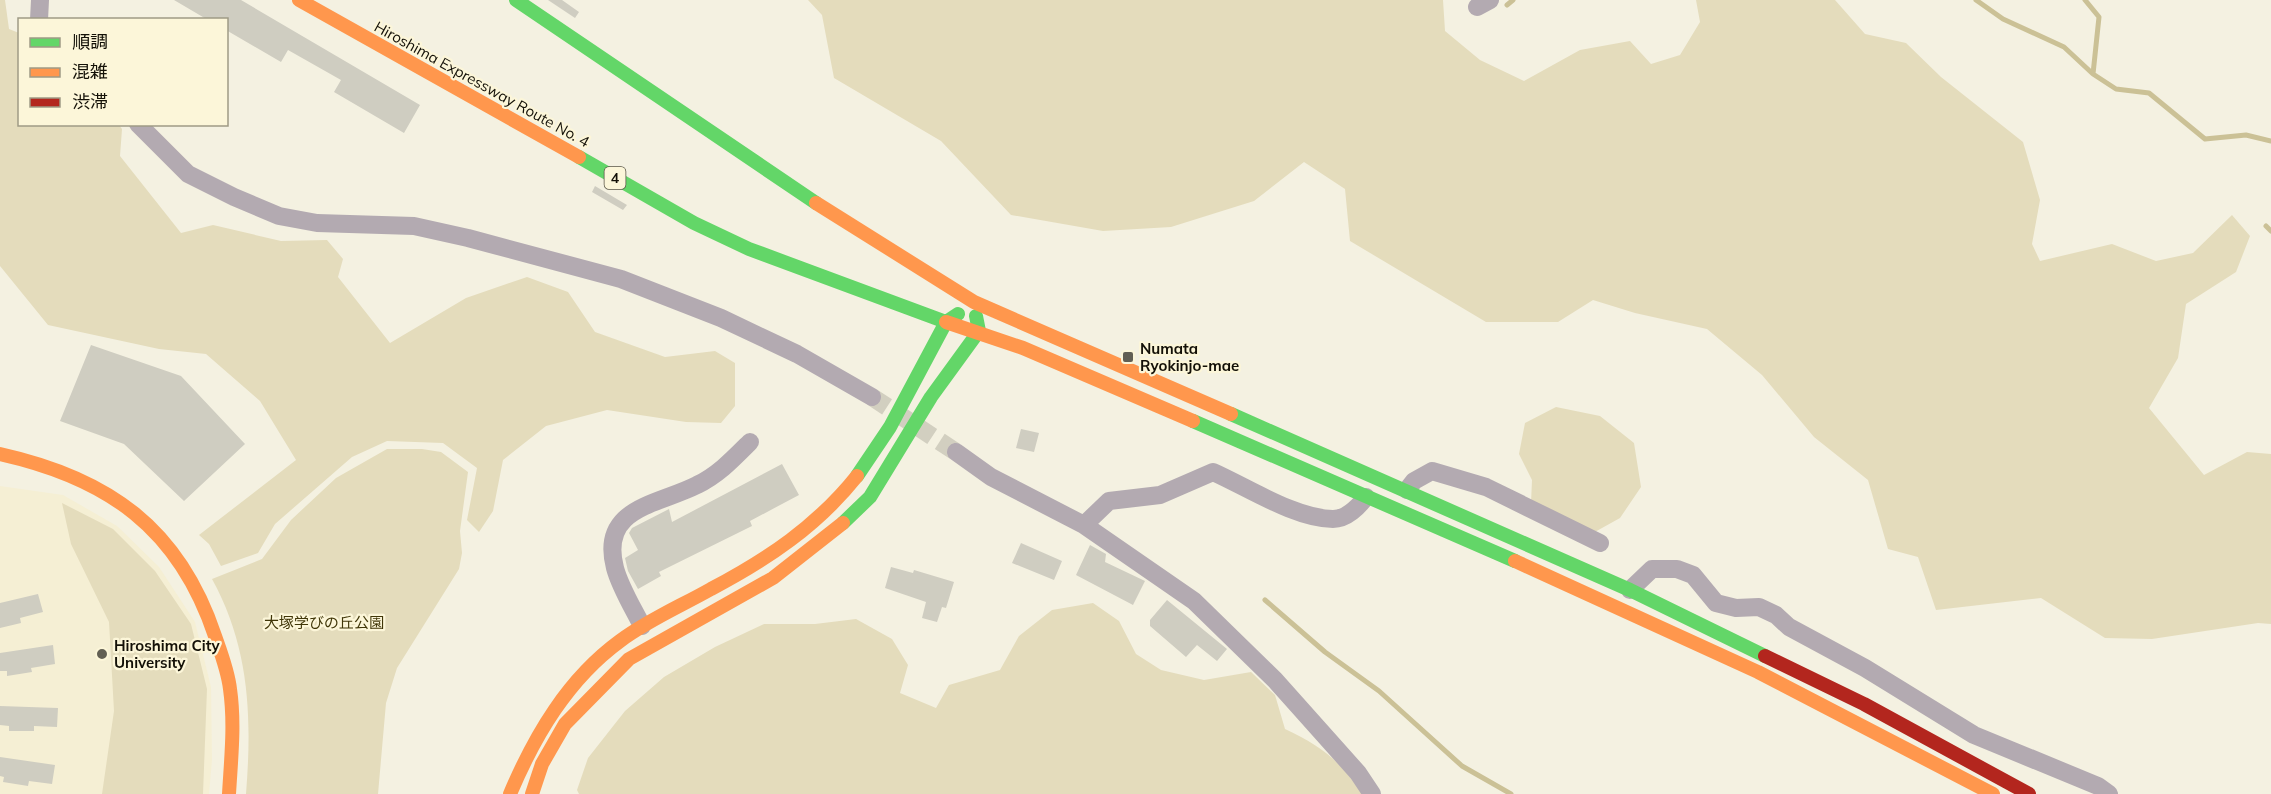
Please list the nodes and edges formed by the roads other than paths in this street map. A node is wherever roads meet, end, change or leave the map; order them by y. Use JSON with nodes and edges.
{"nodes":[{"id":1,"x":40,"y":0,"type":"edge"},
{"id":2,"x":299,"y":0,"type":"edge"},
{"id":3,"x":516,"y":0,"type":"edge"},
{"id":4,"x":39,"y":18,"type":"edge"},
{"id":5,"x":140,"y":126,"type":"edge"},
{"id":6,"x":974,"y":302,"type":"junction"},
{"id":7,"x":946,"y":322,"type":"junction"},
{"id":8,"x":979,"y":331,"type":"junction"},
{"id":9,"x":872,"y":397,"type":"tunnel mouth"},
{"id":10,"x":750,"y":442,"type":"dead end"},
{"id":11,"x":956,"y":452,"type":"tunnel mouth"},
{"id":12,"x":0,"y":454,"type":"edge"},
{"id":13,"x":1407,"y":490,"type":"junction"},
{"id":14,"x":1366,"y":497,"type":"junction"},
{"id":15,"x":1084,"y":525,"type":"junction"},
{"id":16,"x":1600,"y":543,"type":"dead end"},
{"id":17,"x":1630,"y":590,"type":"junction"},
{"id":18,"x":642,"y":626,"type":"junction"},
{"id":19,"x":2079,"y":777,"type":"junction"},
{"id":20,"x":228,"y":794,"type":"edge"},
{"id":21,"x":510,"y":794,"type":"edge"},
{"id":22,"x":532,"y":794,"type":"edge"},
{"id":23,"x":1372,"y":794,"type":"edge"},
{"id":24,"x":1993,"y":794,"type":"edge"},
{"id":25,"x":2029,"y":794,"type":"edge"},
{"id":26,"x":2071,"y":794,"type":"edge"},
{"id":27,"x":2109,"y":794,"type":"edge"}],
"edges":[{"from":1,"to":4,"type":"street"},
{"from":2,"to":7,"type":"main road","name":"Hiroshima Expressway Route No. 4","number":"4"},
{"from":3,"to":6,"type":"main road"},
{"from":5,"to":9,"type":"street"},
{"from":6,"to":7,"type":"main road"},
{"from":6,"to":8,"type":"main road"},
{"from":6,"to":13,"type":"main road"},
{"from":7,"to":8,"type":"main road","name":"Hiroshima Expressway Route No. 4"},
{"from":7,"to":18,"type":"main road"},
{"from":8,"to":14,"type":"main road","name":"Hiroshima Expressway Route No. 4"},
{"from":8,"to":22,"type":"main road"},
{"from":10,"to":18,"type":"street"},
{"from":11,"to":15,"type":"street"},
{"from":12,"to":20,"type":"main road"},
{"from":13,"to":16,"type":"street"},
{"from":13,"to":17,"type":"main road"},
{"from":14,"to":15,"type":"street"},
{"from":14,"to":24,"type":"main road","name":"Hiroshima Expressway Route No. 4"},
{"from":15,"to":23,"type":"street"},
{"from":17,"to":19,"type":"street"},
{"from":17,"to":25,"type":"main road"},
{"from":18,"to":21,"type":"main road"},
{"from":19,"to":26,"type":"street"},
{"from":19,"to":27,"type":"street"}]}
